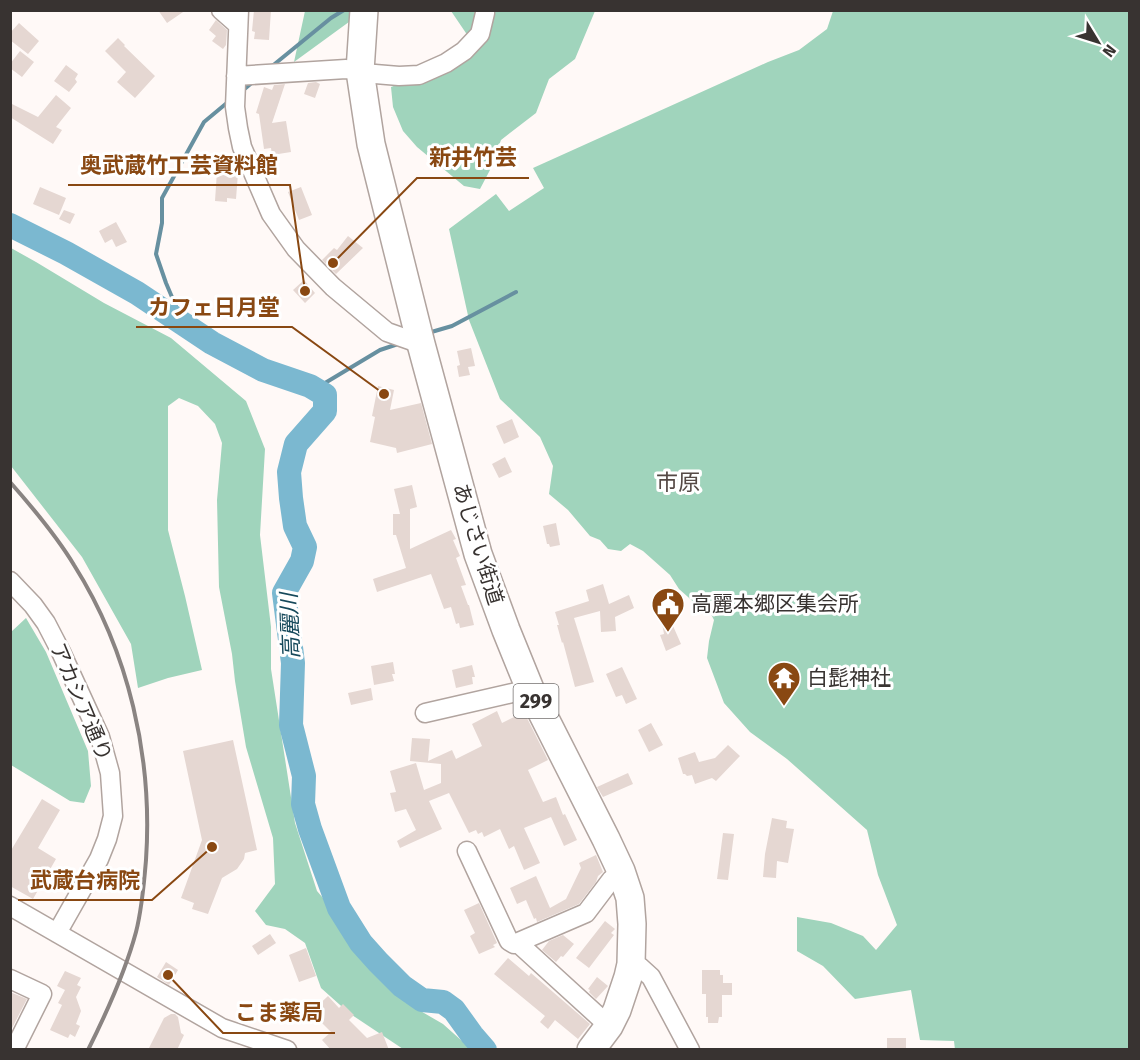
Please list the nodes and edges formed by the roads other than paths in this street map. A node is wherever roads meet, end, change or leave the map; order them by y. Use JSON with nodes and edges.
{"nodes":[{"id":1,"x":220,"y":10,"type":"edge"},
{"id":2,"x":364,"y":11,"type":"edge"},
{"id":3,"x":485,"y":13,"type":"dead end"},
{"id":4,"x":239,"y":18,"type":"edge"},
{"id":5,"x":360,"y":71,"type":"junction"},
{"id":6,"x":236,"y":76,"type":"junction"},
{"id":7,"x":420,"y":339,"type":"junction"},
{"id":8,"x":10,"y":581,"type":"edge"},
{"id":9,"x":530,"y":689,"type":"junction"},
{"id":10,"x":425,"y":712,"type":"dead end"},
{"id":11,"x":467,"y":851,"type":"dead end"},
{"id":12,"x":621,"y":871,"type":"junction"},
{"id":13,"x":10,"y":906,"type":"edge"},
{"id":14,"x":57,"y":933,"type":"junction"},
{"id":15,"x":518,"y":943,"type":"junction"},
{"id":16,"x":632,"y":964,"type":"junction"},
{"id":17,"x":10,"y":979,"type":"edge"},
{"id":18,"x":609,"y":1026,"type":"junction"},
{"id":19,"x":14,"y":1050,"type":"edge"},
{"id":20,"x":287,"y":1050,"type":"edge"},
{"id":21,"x":591,"y":1050,"type":"edge"},
{"id":22,"x":690,"y":1050,"type":"edge"}],
"edges":[{"from":1,"to":4,"type":"street"},
{"from":2,"to":5,"type":"highway","name":"あじさい街道","number":"299"},
{"from":3,"to":5,"type":"street"},
{"from":4,"to":6,"type":"street"},
{"from":5,"to":6,"type":"street"},
{"from":5,"to":7,"type":"highway","name":"あじさい街道","number":"299"},
{"from":6,"to":7,"type":"street"},
{"from":7,"to":9,"type":"highway","name":"あじさい街道","number":"299"},
{"from":8,"to":14,"type":"street","name":"アカシア通り"},
{"from":9,"to":10,"type":"street"},
{"from":9,"to":12,"type":"highway","name":"あじさい街道","number":"299"},
{"from":11,"to":15,"type":"street"},
{"from":12,"to":15,"type":"street"},
{"from":12,"to":16,"type":"highway","name":"あじさい街道","number":"299"},
{"from":13,"to":14,"type":"street"},
{"from":14,"to":20,"type":"street"},
{"from":15,"to":18,"type":"street"},
{"from":16,"to":18,"type":"highway","name":"あじさい街道","number":"299"},
{"from":16,"to":22,"type":"street"},
{"from":17,"to":19,"type":"street"},
{"from":18,"to":21,"type":"highway","name":"あじさい街道","number":"299"}]}
